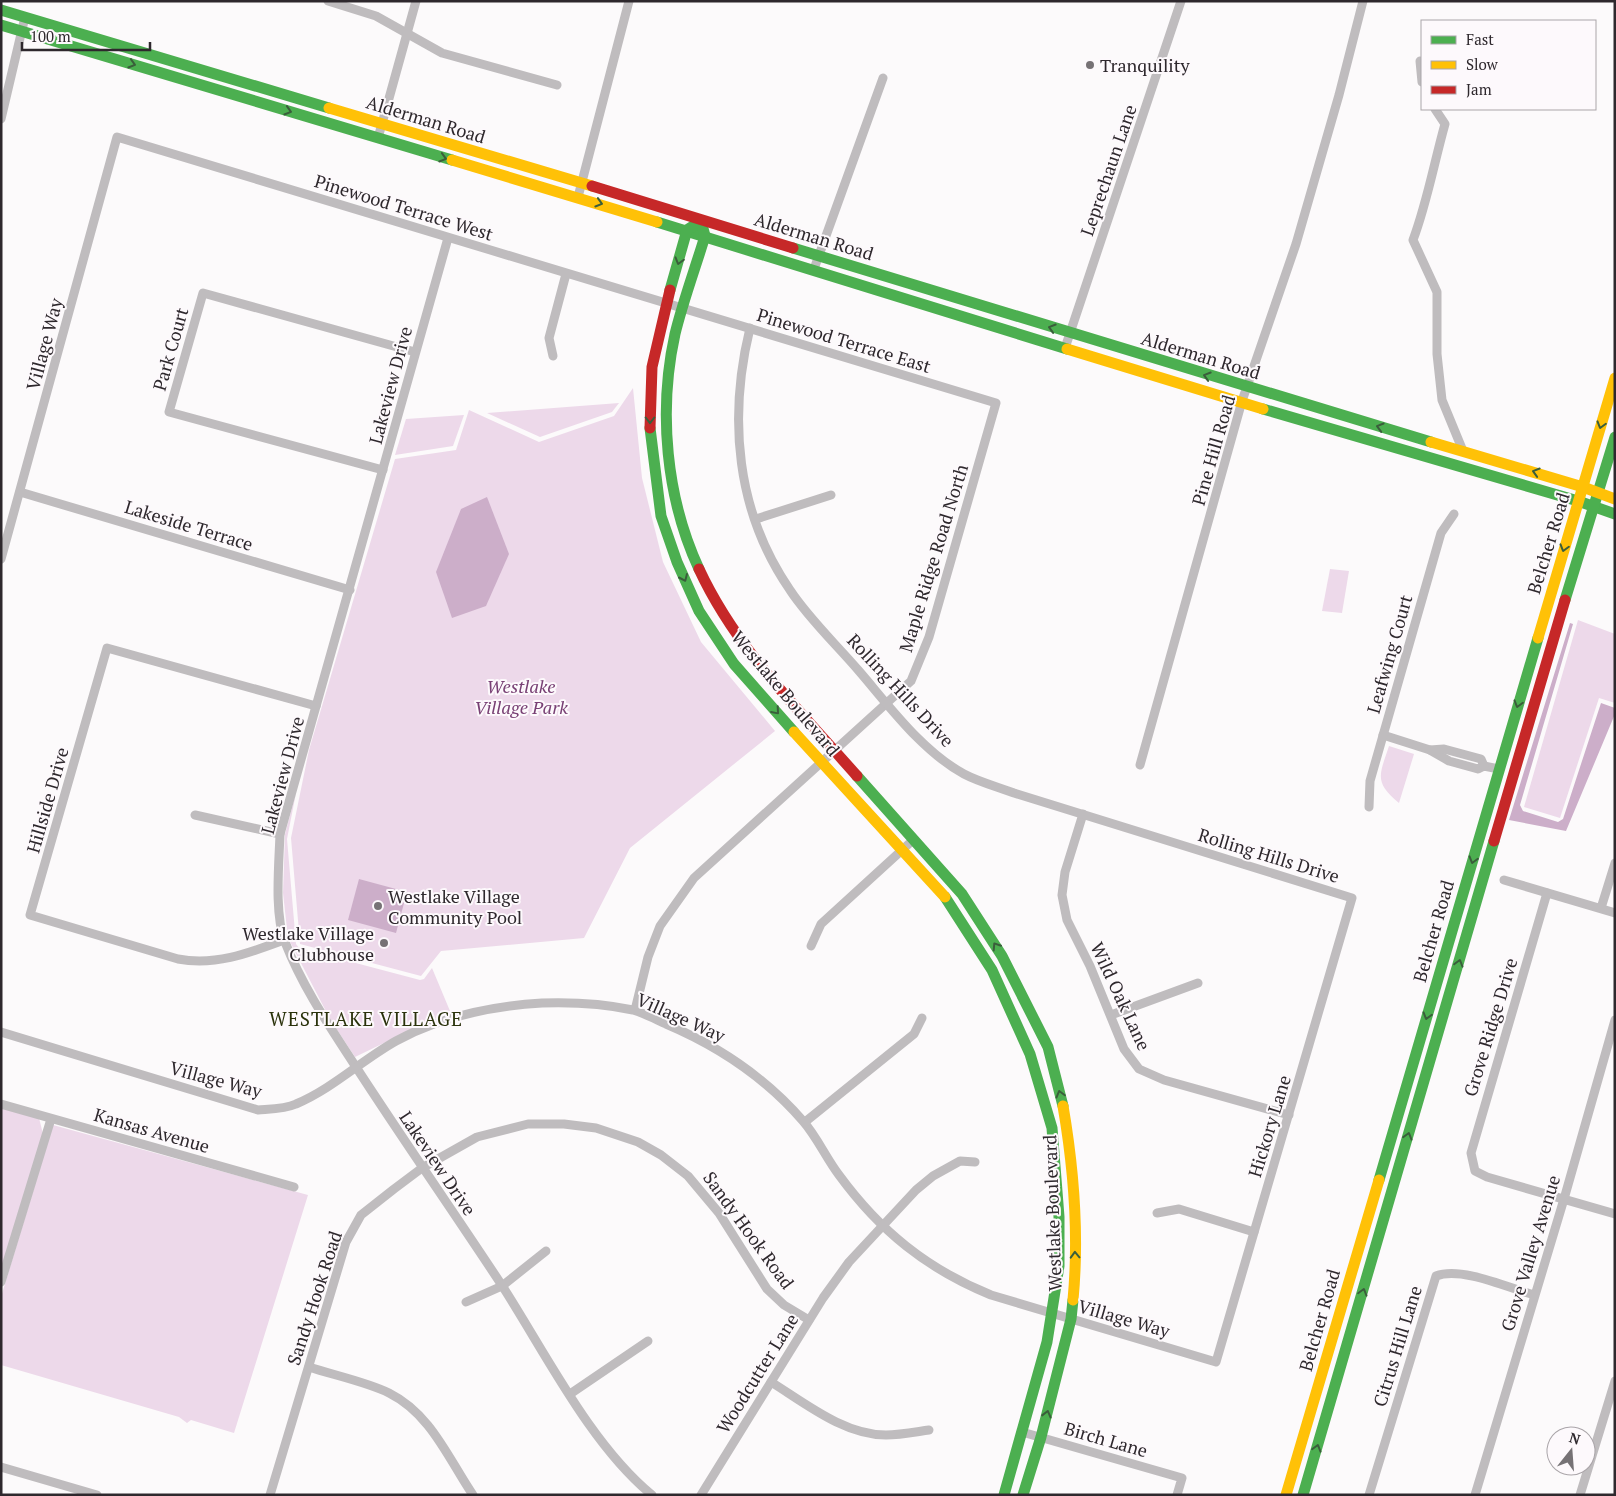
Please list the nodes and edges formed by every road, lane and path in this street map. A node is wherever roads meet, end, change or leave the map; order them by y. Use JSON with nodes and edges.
{"nodes":[{"id":1,"x":328,"y":1,"type":"edge"},
{"id":2,"x":416,"y":1,"type":"edge"},
{"id":3,"x":630,"y":1,"type":"edge"},
{"id":4,"x":1181,"y":1,"type":"edge"},
{"id":5,"x":1363,"y":1,"type":"edge"},
{"id":6,"x":1,"y":10,"type":"edge"},
{"id":7,"x":25,"y":17,"type":"junction"},
{"id":8,"x":1,"y":26,"type":"edge"},
{"id":9,"x":21,"y":31,"type":"junction"},
{"id":10,"x":406,"y":33,"type":"junction"},
{"id":11,"x":1420,"y":61,"type":"dead end"},
{"id":12,"x":1421,"y":72,"type":"edge"},
{"id":13,"x":883,"y":78,"type":"dead end"},
{"id":14,"x":557,"y":85,"type":"dead end"},
{"id":15,"x":1436,"y":110,"type":"edge"},
{"id":16,"x":1,"y":119,"type":"edge"},
{"id":17,"x":383,"y":124,"type":"junction"},
{"id":18,"x":117,"y":137,"type":"joint"},
{"id":19,"x":378,"y":138,"type":"junction"},
{"id":20,"x":582,"y":183,"type":"junction"},
{"id":21,"x":578,"y":197,"type":"junction"},
{"id":22,"x":701,"y":221,"type":"junction"},
{"id":23,"x":687,"y":230,"type":"junction"},
{"id":24,"x":705,"y":236,"type":"junction"},
{"id":25,"x":448,"y":238,"type":"junction"},
{"id":26,"x":819,"y":256,"type":"junction"},
{"id":27,"x":814,"y":269,"type":"junction"},
{"id":28,"x":566,"y":274,"type":"junction"},
{"id":29,"x":666,"y":303,"type":"junction"},
{"id":30,"x":683,"y":308,"type":"junction"},
{"id":31,"x":750,"y":328,"type":"junction"},
{"id":32,"x":1070,"y":334,"type":"junction"},
{"id":33,"x":1065,"y":348,"type":"junction"},
{"id":34,"x":415,"y":352,"type":"junction"},
{"id":35,"x":552,"y":356,"type":"dead end"},
{"id":36,"x":1615,"y":378,"type":"edge"},
{"id":37,"x":1248,"y":388,"type":"junction"},
{"id":38,"x":1242,"y":401,"type":"junction"},
{"id":39,"x":996,"y":403,"type":"joint"},
{"id":40,"x":1615,"y":437,"type":"edge"},
{"id":41,"x":1464,"y":451,"type":"junction"},
{"id":42,"x":383,"y":470,"type":"junction"},
{"id":43,"x":1583,"y":487,"type":"junction"},
{"id":44,"x":20,"y":492,"type":"junction"},
{"id":45,"x":1597,"y":494,"type":"junction"},
{"id":46,"x":831,"y":495,"type":"dead end"},
{"id":47,"x":1615,"y":499,"type":"edge"},
{"id":48,"x":1578,"y":501,"type":"junction"},
{"id":49,"x":1592,"y":507,"type":"junction"},
{"id":50,"x":1454,"y":514,"type":"dead end"},
{"id":51,"x":1615,"y":514,"type":"edge"},
{"id":52,"x":756,"y":519,"type":"junction"},
{"id":53,"x":1,"y":559,"type":"edge"},
{"id":54,"x":350,"y":590,"type":"junction"},
{"id":55,"x":888,"y":704,"type":"junction"},
{"id":56,"x":316,"y":706,"type":"junction"},
{"id":57,"x":1383,"y":735,"type":"junction"},
{"id":58,"x":1430,"y":750,"type":"junction"},
{"id":59,"x":835,"y":751,"type":"junction"},
{"id":60,"x":1452,"y":751,"type":"junction"},
{"id":61,"x":1449,"y":761,"type":"junction"},
{"id":62,"x":821,"y":763,"type":"junction"},
{"id":63,"x":1140,"y":765,"type":"dead end"},
{"id":64,"x":1484,"y":766,"type":"junction"},
{"id":65,"x":1499,"y":769,"type":"junction"},
{"id":66,"x":1515,"y":774,"type":"junction"},
{"id":67,"x":1369,"y":808,"type":"dead end"},
{"id":68,"x":1083,"y":814,"type":"junction"},
{"id":69,"x":195,"y":815,"type":"dead end"},
{"id":70,"x":280,"y":834,"type":"junction"},
{"id":71,"x":913,"y":840,"type":"junction"},
{"id":72,"x":902,"y":851,"type":"junction"},
{"id":73,"x":1615,"y":863,"type":"edge"},
{"id":74,"x":1504,"y":880,"type":"dead end"},
{"id":75,"x":1547,"y":893,"type":"junction"},
{"id":76,"x":1352,"y":898,"type":"joint"},
{"id":77,"x":1601,"y":908,"type":"junction"},
{"id":78,"x":1615,"y":913,"type":"edge"},
{"id":79,"x":284,"y":940,"type":"junction"},
{"id":80,"x":811,"y":946,"type":"dead end"},
{"id":81,"x":1198,"y":983,"type":"dead end"},
{"id":82,"x":634,"y":1010,"type":"junction"},
{"id":83,"x":1111,"y":1015,"type":"junction"},
{"id":84,"x":922,"y":1018,"type":"dead end"},
{"id":85,"x":1615,"y":1020,"type":"edge"},
{"id":86,"x":1,"y":1032,"type":"edge"},
{"id":87,"x":356,"y":1067,"type":"junction"},
{"id":88,"x":1,"y":1104,"type":"edge"},
{"id":89,"x":1289,"y":1115,"type":"junction"},
{"id":90,"x":51,"y":1119,"type":"junction"},
{"id":91,"x":804,"y":1122,"type":"junction"},
{"id":92,"x":975,"y":1162,"type":"dead end"},
{"id":93,"x":422,"y":1168,"type":"junction"},
{"id":94,"x":294,"y":1187,"type":"dead end"},
{"id":95,"x":1564,"y":1199,"type":"junction"},
{"id":96,"x":1158,"y":1213,"type":"dead end"},
{"id":97,"x":1615,"y":1214,"type":"edge"},
{"id":98,"x":883,"y":1227,"type":"junction"},
{"id":99,"x":1254,"y":1232,"type":"junction"},
{"id":100,"x":546,"y":1251,"type":"dead end"},
{"id":101,"x":1,"y":1282,"type":"edge"},
{"id":102,"x":502,"y":1286,"type":"junction"},
{"id":103,"x":1534,"y":1295,"type":"junction"},
{"id":104,"x":466,"y":1302,"type":"dead end"},
{"id":105,"x":1052,"y":1314,"type":"junction"},
{"id":106,"x":1071,"y":1319,"type":"junction"},
{"id":107,"x":809,"y":1320,"type":"junction"},
{"id":108,"x":648,"y":1341,"type":"dead end"},
{"id":109,"x":1216,"y":1362,"type":"joint"},
{"id":110,"x":309,"y":1367,"type":"junction"},
{"id":111,"x":1615,"y":1381,"type":"edge"},
{"id":112,"x":771,"y":1382,"type":"junction"},
{"id":113,"x":570,"y":1394,"type":"junction"},
{"id":114,"x":929,"y":1430,"type":"dead end"},
{"id":115,"x":1022,"y":1432,"type":"junction"},
{"id":116,"x":1041,"y":1437,"type":"junction"},
{"id":117,"x":1,"y":1467,"type":"edge"},
{"id":118,"x":469,"y":1493,"type":"edge"},
{"id":119,"x":97,"y":1495,"type":"edge"},
{"id":120,"x":270,"y":1495,"type":"edge"},
{"id":121,"x":652,"y":1495,"type":"edge"},
{"id":122,"x":702,"y":1495,"type":"edge"},
{"id":123,"x":1004,"y":1495,"type":"edge"},
{"id":124,"x":1023,"y":1495,"type":"edge"},
{"id":125,"x":1177,"y":1495,"type":"edge"},
{"id":126,"x":1286,"y":1495,"type":"edge"},
{"id":127,"x":1303,"y":1495,"type":"edge"},
{"id":128,"x":1369,"y":1495,"type":"edge"},
{"id":129,"x":1475,"y":1495,"type":"edge"},
{"id":130,"x":1580,"y":1495,"type":"edge"}],
"edges":[{"from":1,"to":10,"type":"street"},
{"from":2,"to":10,"type":"street"},
{"from":3,"to":20,"type":"street"},
{"from":4,"to":32,"type":"street","name":"Leprechaun Lane"},
{"from":5,"to":37,"type":"street","name":"Pine Hill Road"},
{"from":6,"to":7,"type":"main road","name":"Alderman Road"},
{"from":7,"to":9,"type":"street"},
{"from":7,"to":17,"type":"main road","name":"Alderman Road"},
{"from":8,"to":9,"type":"main road","name":"Alderman Road"},
{"from":9,"to":16,"type":"street"},
{"from":9,"to":19,"type":"main road","name":"Alderman Road","one_way":true},
{"from":10,"to":14,"type":"street"},
{"from":10,"to":17,"type":"street"},
{"from":11,"to":12,"type":"street"},
{"from":13,"to":26,"type":"street"},
{"from":15,"to":41,"type":"street"},
{"from":17,"to":19,"type":"street"},
{"from":17,"to":20,"type":"main road","name":"Alderman Road"},
{"from":18,"to":25,"type":"street","name":"Pinewood Terrace West"},
{"from":18,"to":44,"type":"street","name":"Village Way"},
{"from":19,"to":21,"type":"main road","name":"Alderman Road","one_way":true},
{"from":20,"to":21,"type":"street"},
{"from":20,"to":22,"type":"main road","name":"Alderman Road"},
{"from":21,"to":23,"type":"main road","name":"Alderman Road","one_way":true},
{"from":22,"to":23,"type":"main road"},
{"from":22,"to":24,"type":"main road"},
{"from":22,"to":26,"type":"main road","name":"Alderman Road"},
{"from":23,"to":24,"type":"main road","name":"Alderman Road"},
{"from":23,"to":29,"type":"main road","name":"Westlake Boulevard","one_way":true},
{"from":24,"to":27,"type":"main road","name":"Alderman Road"},
{"from":24,"to":30,"type":"main road","name":"Westlake Boulevard"},
{"from":25,"to":28,"type":"street","name":"Pinewood Terrace West"},
{"from":25,"to":34,"type":"street","name":"Lakeview Drive"},
{"from":26,"to":27,"type":"street"},
{"from":32,"to":26,"type":"main road","name":"Alderman Road","one_way":true},
{"from":27,"to":33,"type":"main road","name":"Alderman Road"},
{"from":28,"to":29,"type":"street","name":"Pinewood Terrace West"},
{"from":28,"to":35,"type":"street"},
{"from":29,"to":30,"type":"street","name":"Pinewood Terrace West"},
{"from":29,"to":62,"type":"main road","name":"Westlake Boulevard","one_way":true},
{"from":30,"to":31,"type":"street","name":"Pinewood Terrace East"},
{"from":30,"to":59,"type":"main road","name":"Westlake Boulevard"},
{"from":31,"to":39,"type":"street","name":"Pinewood Terrace East"},
{"from":31,"to":52,"type":"street","name":"Rolling Hills Drive"},
{"from":32,"to":33,"type":"street","name":"Leprechaun Lane"},
{"from":37,"to":32,"type":"main road","name":"Alderman Road","one_way":true},
{"from":33,"to":38,"type":"main road","name":"Alderman Road"},
{"from":34,"to":42,"type":"street","name":"Lakeview Drive"},
{"from":34,"to":42,"type":"street","name":"Park Court"},
{"from":36,"to":43,"type":"main road","name":"Belcher Road","one_way":true},
{"from":37,"to":38,"type":"street","name":"Pine Hill Road"},
{"from":41,"to":37,"type":"main road","name":"Alderman Road","one_way":true},
{"from":38,"to":48,"type":"main road","name":"Alderman Road"},
{"from":38,"to":63,"type":"street","name":"Pine Hill Road"},
{"from":39,"to":55,"type":"street","name":"Maple Ridge Road North"},
{"from":40,"to":45,"type":"main road","name":"Belcher Road"},
{"from":43,"to":41,"type":"main road","name":"Alderman Road","one_way":true},
{"from":42,"to":54,"type":"street","name":"Lakeview Drive"},
{"from":43,"to":45,"type":"main road","name":"Alderman Road"},
{"from":43,"to":48,"type":"main road","name":"Belcher Road"},
{"from":44,"to":53,"type":"street","name":"Village Way"},
{"from":44,"to":54,"type":"street","name":"Lakeside Terrace"},
{"from":45,"to":47,"type":"main road","name":"Alderman Road"},
{"from":45,"to":49,"type":"main road","name":"Belcher Road"},
{"from":46,"to":52,"type":"street"},
{"from":48,"to":49,"type":"main road","name":"Alderman Road"},
{"from":48,"to":65,"type":"main road","name":"Belcher Road","one_way":true},
{"from":49,"to":51,"type":"main road","name":"Alderman Road"},
{"from":49,"to":66,"type":"main road","name":"Belcher Road"},
{"from":50,"to":57,"type":"street","name":"Leafwing Court"},
{"from":52,"to":55,"type":"street","name":"Rolling Hills Drive"},
{"from":54,"to":56,"type":"street","name":"Lakeview Drive"},
{"from":55,"to":59,"type":"street","name":"Maple Ridge Road North"},
{"from":55,"to":68,"type":"street","name":"Rolling Hills Drive"},
{"from":56,"to":70,"type":"street","name":"Lakeview Drive"},
{"from":56,"to":79,"type":"street","name":"Hillside Drive"},
{"from":57,"to":58,"type":"street"},
{"from":57,"to":67,"type":"street","name":"Leafwing Court"},
{"from":58,"to":60,"type":"street"},
{"from":58,"to":61,"type":"street"},
{"from":59,"to":62,"type":"street","name":"Maple Ridge Road North"},
{"from":59,"to":71,"type":"main road","name":"Westlake Boulevard"},
{"from":60,"to":61,"type":"street"},
{"from":60,"to":64,"type":"street"},
{"from":61,"to":64,"type":"street"},
{"from":62,"to":72,"type":"main road","name":"Westlake Boulevard"},
{"from":62,"to":82,"type":"street","name":"Maple Ridge Road North"},
{"from":64,"to":65,"type":"street"},
{"from":65,"to":66,"type":"main road"},
{"from":65,"to":126,"type":"main road","name":"Belcher Road","one_way":true},
{"from":127,"to":66,"type":"main road","name":"Belcher Road","one_way":true},
{"from":68,"to":76,"type":"street","name":"Rolling Hills Drive"},
{"from":68,"to":83,"type":"street","name":"Wild Oak Lane"},
{"from":69,"to":70,"type":"street"},
{"from":70,"to":79,"type":"street","name":"Lakeview Drive"},
{"from":71,"to":72,"type":"street"},
{"from":106,"to":71,"type":"main road","name":"Westlake Boulevard","one_way":true},
{"from":72,"to":80,"type":"street"},
{"from":72,"to":105,"type":"main road","name":"Westlake Boulevard"},
{"from":73,"to":77,"type":"street"},
{"from":74,"to":75,"type":"street"},
{"from":75,"to":77,"type":"street"},
{"from":75,"to":95,"type":"street","name":"Grove Ridge Drive"},
{"from":76,"to":89,"type":"street","name":"Hickory Lane"},
{"from":77,"to":78,"type":"street"},
{"from":79,"to":87,"type":"street","name":"Lakeview Drive"},
{"from":81,"to":83,"type":"street"},
{"from":82,"to":87,"type":"street","name":"Village Way"},
{"from":82,"to":91,"type":"street","name":"Village Way"},
{"from":83,"to":89,"type":"street","name":"Wild Oak Lane"},
{"from":84,"to":91,"type":"street"},
{"from":85,"to":95,"type":"street","name":"Grove Valley Avenue"},
{"from":86,"to":87,"type":"street","name":"Village Way"},
{"from":87,"to":93,"type":"street","name":"Lakeview Drive"},
{"from":88,"to":90,"type":"street","name":"Kansas Avenue"},
{"from":89,"to":99,"type":"street","name":"Hickory Lane"},
{"from":90,"to":94,"type":"street","name":"Kansas Avenue"},
{"from":90,"to":101,"type":"street"},
{"from":91,"to":98,"type":"street","name":"Village Way"},
{"from":92,"to":98,"type":"street","name":"Woodcutter Lane"},
{"from":93,"to":102,"type":"street","name":"Lakeview Drive"},
{"from":93,"to":107,"type":"street","name":"Sandy Hook Road"},
{"from":93,"to":110,"type":"street","name":"Sandy Hook Road"},
{"from":95,"to":97,"type":"street"},
{"from":95,"to":103,"type":"street","name":"Grove Valley Avenue"},
{"from":96,"to":99,"type":"street"},
{"from":98,"to":105,"type":"street","name":"Village Way"},
{"from":98,"to":107,"type":"street","name":"Woodcutter Lane"},
{"from":99,"to":109,"type":"street","name":"Hickory Lane"},
{"from":100,"to":102,"type":"street"},
{"from":102,"to":104,"type":"street"},
{"from":102,"to":113,"type":"street","name":"Lakeview Drive"},
{"from":103,"to":128,"type":"street","name":"Citrus Hill Lane"},
{"from":103,"to":129,"type":"street","name":"Grove Valley Avenue"},
{"from":105,"to":106,"type":"street","name":"Village Way"},
{"from":105,"to":115,"type":"main road","name":"Westlake Boulevard"},
{"from":106,"to":109,"type":"street","name":"Village Way"},
{"from":116,"to":106,"type":"main road","name":"Westlake Boulevard","one_way":true},
{"from":107,"to":112,"type":"street","name":"Woodcutter Lane"},
{"from":108,"to":113,"type":"street"},
{"from":110,"to":118,"type":"street"},
{"from":110,"to":120,"type":"street","name":"Sandy Hook Road"},
{"from":111,"to":130,"type":"street"},
{"from":112,"to":114,"type":"street"},
{"from":112,"to":122,"type":"street","name":"Woodcutter Lane"},
{"from":113,"to":121,"type":"street","name":"Lakeview Drive"},
{"from":115,"to":116,"type":"street","name":"Birch Lane"},
{"from":115,"to":123,"type":"main road","name":"Westlake Boulevard"},
{"from":116,"to":124,"type":"main road","name":"Westlake Boulevard"},
{"from":116,"to":125,"type":"street","name":"Birch Lane"},
{"from":117,"to":119,"type":"street"}]}
